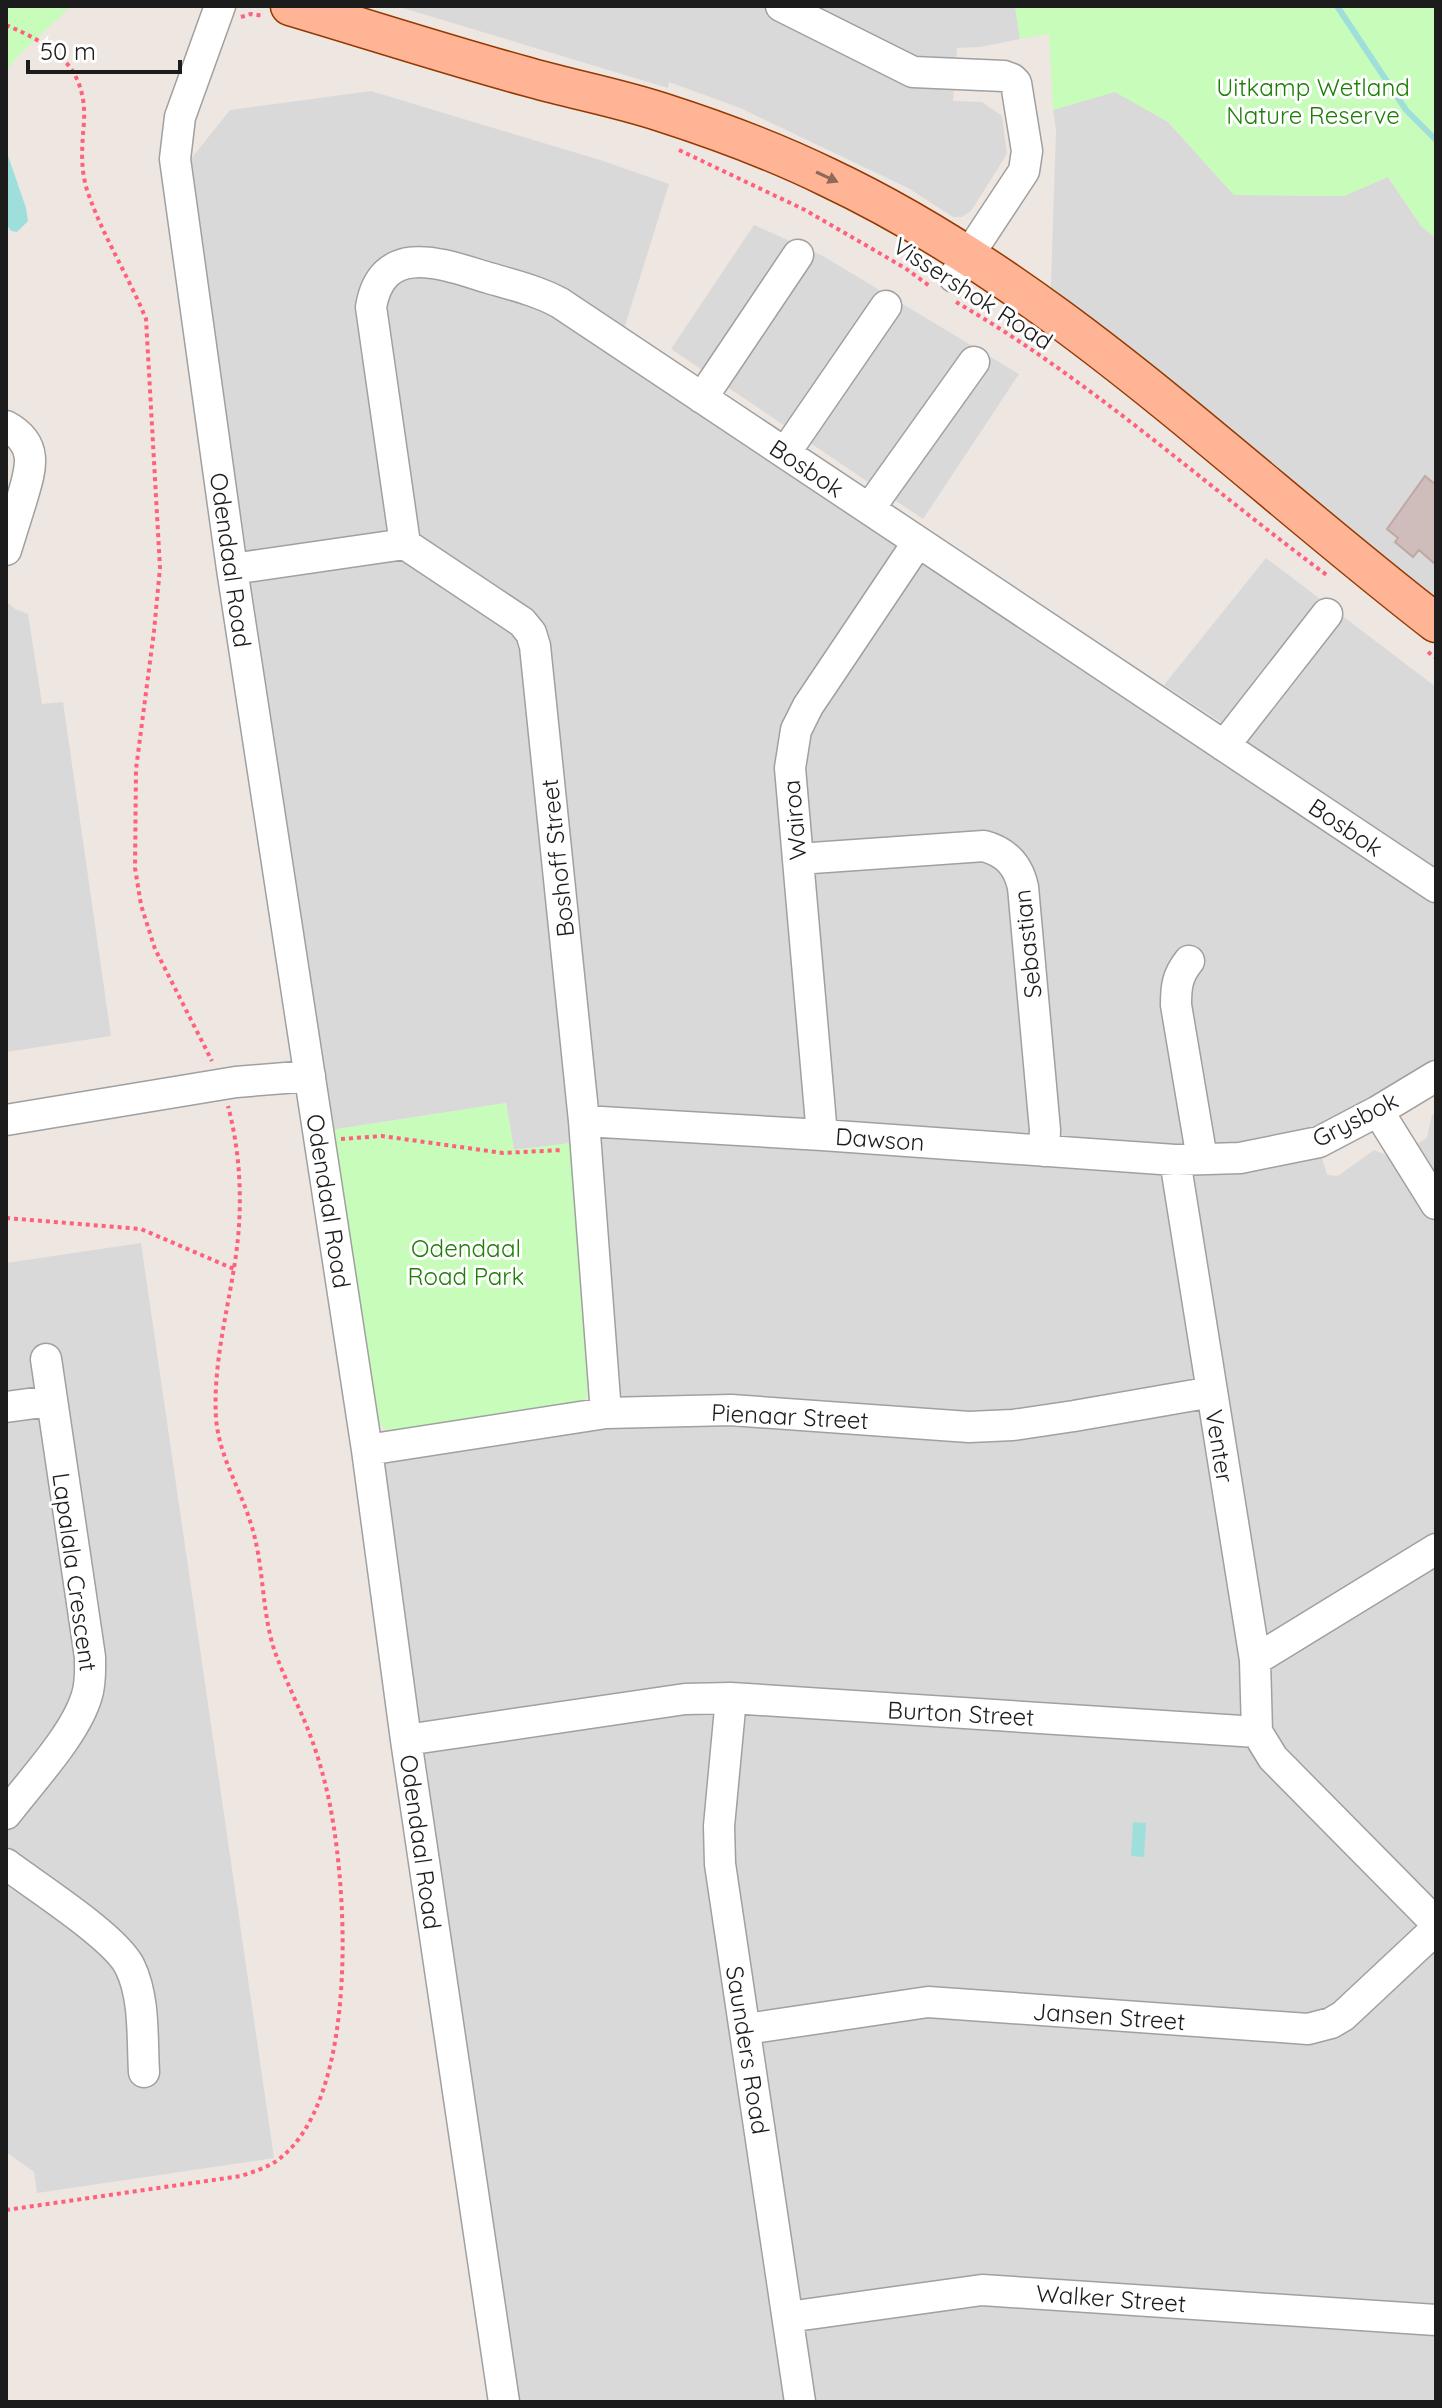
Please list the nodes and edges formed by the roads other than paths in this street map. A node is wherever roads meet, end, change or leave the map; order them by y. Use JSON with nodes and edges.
{"nodes":[{"id":1,"x":781,"y":6,"type":"edge"},
{"id":2,"x":280,"y":12,"type":"edge"},
{"id":3,"x":228,"y":13,"type":"edge"},
{"id":4,"x":798,"y":255,"type":"dead end"},
{"id":5,"x":952,"y":281,"type":"junction"},
{"id":6,"x":886,"y":306,"type":"dead end"},
{"id":7,"x":974,"y":362,"type":"dead end"},
{"id":8,"x":702,"y":398,"type":"junction"},
{"id":9,"x":6,"y":426,"type":"edge"},
{"id":10,"x":785,"y":453,"type":"junction"},
{"id":11,"x":869,"y":509,"type":"junction"},
{"id":12,"x":918,"y":542,"type":"junction"},
{"id":13,"x":405,"y":544,"type":"junction"},
{"id":14,"x":6,"y":550,"type":"edge"},
{"id":15,"x":232,"y":569,"type":"junction"},
{"id":16,"x":1327,"y":614,"type":"dead end"},
{"id":17,"x":1432,"y":626,"type":"edge"},
{"id":18,"x":1224,"y":746,"type":"junction"},
{"id":19,"x":798,"y":859,"type":"junction"},
{"id":20,"x":1436,"y":887,"type":"edge"},
{"id":21,"x":1189,"y":961,"type":"dead end"},
{"id":22,"x":310,"y":1076,"type":"junction"},
{"id":23,"x":1436,"y":1076,"type":"edge"},
{"id":24,"x":1378,"y":1111,"type":"junction"},
{"id":25,"x":6,"y":1120,"type":"edge"},
{"id":26,"x":585,"y":1135,"type":"junction"},
{"id":27,"x":822,"y":1135,"type":"junction"},
{"id":28,"x":1044,"y":1151,"type":"junction"},
{"id":29,"x":1189,"y":1160,"type":"junction"},
{"id":30,"x":1436,"y":1204,"type":"edge"},
{"id":31,"x":46,"y":1359,"type":"dead end"},
{"id":32,"x":1212,"y":1392,"type":"junction"},
{"id":33,"x":50,"y":1401,"type":"junction"},
{"id":34,"x":6,"y":1407,"type":"edge"},
{"id":35,"x":606,"y":1413,"type":"junction"},
{"id":36,"x":367,"y":1450,"type":"junction"},
{"id":37,"x":1436,"y":1549,"type":"edge"},
{"id":38,"x":1255,"y":1660,"type":"junction"},
{"id":39,"x":731,"y":1698,"type":"junction"},
{"id":40,"x":1257,"y":1732,"type":"junction"},
{"id":41,"x":406,"y":1740,"type":"junction"},
{"id":42,"x":6,"y":1814,"type":"edge"},
{"id":43,"x":6,"y":1864,"type":"edge"},
{"id":44,"x":1436,"y":1926,"type":"edge"},
{"id":45,"x":746,"y":2029,"type":"junction"},
{"id":46,"x":144,"y":2072,"type":"dead end"},
{"id":47,"x":788,"y":2317,"type":"junction"},
{"id":48,"x":1436,"y":2320,"type":"edge"},
{"id":49,"x":504,"y":2402,"type":"edge"},
{"id":50,"x":800,"y":2402,"type":"edge"}],
"edges":[{"from":1,"to":5,"type":"street"},
{"from":2,"to":5,"type":"main road","name":"Vissershok Road"},
{"from":3,"to":15,"type":"street","name":"Odendaal Road"},
{"from":4,"to":8,"type":"street"},
{"from":5,"to":17,"type":"main road","name":"Vissershok Road"},
{"from":6,"to":10,"type":"street"},
{"from":7,"to":11,"type":"street"},
{"from":8,"to":10,"type":"street","name":"Bosbok"},
{"from":8,"to":13,"type":"street","name":"Bosbok"},
{"from":9,"to":14,"type":"street"},
{"from":10,"to":11,"type":"street","name":"Bosbok"},
{"from":11,"to":12,"type":"street","name":"Bosbok"},
{"from":12,"to":18,"type":"street","name":"Bosbok"},
{"from":12,"to":19,"type":"street","name":"Wairoa"},
{"from":13,"to":15,"type":"street"},
{"from":13,"to":26,"type":"street","name":"Boshoff Street"},
{"from":15,"to":22,"type":"street","name":"Odendaal Road"},
{"from":16,"to":18,"type":"street"},
{"from":18,"to":20,"type":"street","name":"Bosbok"},
{"from":19,"to":27,"type":"street","name":"Wairoa"},
{"from":19,"to":28,"type":"street","name":"Sebastian"},
{"from":21,"to":29,"type":"street","name":"Venter"},
{"from":22,"to":25,"type":"street"},
{"from":22,"to":36,"type":"street","name":"Odendaal Road"},
{"from":23,"to":24,"type":"street","name":"Grysbok"},
{"from":24,"to":29,"type":"street","name":"Grysbok"},
{"from":24,"to":30,"type":"street"},
{"from":26,"to":27,"type":"street","name":"Dawson"},
{"from":26,"to":35,"type":"street","name":"Boshoff Street"},
{"from":27,"to":28,"type":"street","name":"Dawson"},
{"from":28,"to":29,"type":"street","name":"Dawson"},
{"from":29,"to":32,"type":"street","name":"Venter"},
{"from":31,"to":33,"type":"street","name":"Lapalala Crescent"},
{"from":32,"to":35,"type":"street","name":"Pienaar Street"},
{"from":32,"to":38,"type":"street","name":"Venter"},
{"from":33,"to":34,"type":"street"},
{"from":33,"to":42,"type":"street","name":"Lapalala Crescent"},
{"from":35,"to":36,"type":"street","name":"Pienaar Street"},
{"from":36,"to":41,"type":"street","name":"Odendaal Road"},
{"from":37,"to":38,"type":"street"},
{"from":38,"to":40,"type":"street","name":"Venter"},
{"from":39,"to":40,"type":"street","name":"Burton Street"},
{"from":39,"to":41,"type":"street","name":"Burton Street"},
{"from":39,"to":45,"type":"street","name":"Saunders Road"},
{"from":40,"to":44,"type":"street"},
{"from":41,"to":49,"type":"street","name":"Odendaal Road"},
{"from":43,"to":46,"type":"street"},
{"from":44,"to":45,"type":"street","name":"Jansen Street"},
{"from":45,"to":47,"type":"street","name":"Saunders Road"},
{"from":47,"to":48,"type":"street","name":"Walker Street"},
{"from":47,"to":50,"type":"street","name":"Saunders Road"}]}
